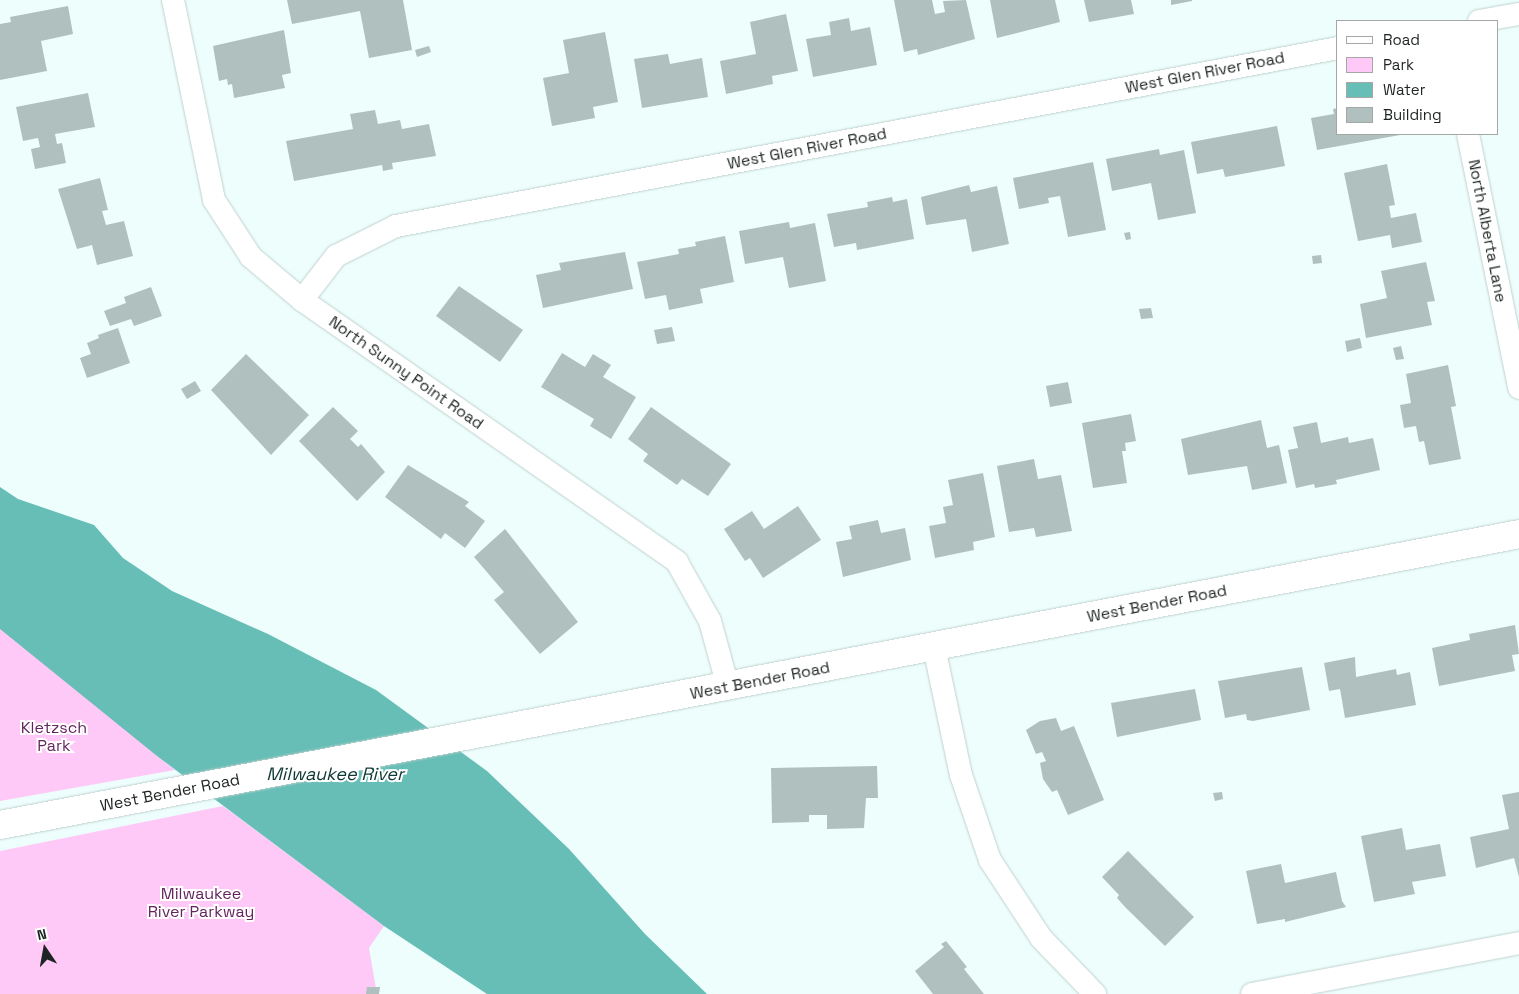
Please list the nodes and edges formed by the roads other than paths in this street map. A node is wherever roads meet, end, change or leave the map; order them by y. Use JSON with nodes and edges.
{"nodes":[{"id":1,"x":173,"y":0,"type":"edge"},
{"id":2,"x":1519,"y":14,"type":"edge"},
{"id":3,"x":1484,"y":20,"type":"edge"},
{"id":4,"x":1336,"y":48,"type":"edge"},
{"id":5,"x":1468,"y":135,"type":"edge"},
{"id":6,"x":302,"y":300,"type":"junction"},
{"id":7,"x":1519,"y":388,"type":"edge"},
{"id":8,"x":1519,"y":534,"type":"edge"},
{"id":9,"x":934,"y":647,"type":"junction"},
{"id":10,"x":728,"y":687,"type":"junction"},
{"id":11,"x":0,"y":825,"type":"edge"},
{"id":12,"x":1519,"y":942,"type":"edge"},
{"id":13,"x":1095,"y":994,"type":"edge"},
{"id":14,"x":1252,"y":994,"type":"edge"}],
"edges":[{"from":1,"to":6,"type":"street","name":"North Sunny Point Road"},
{"from":2,"to":3,"type":"street"},
{"from":4,"to":6,"type":"street","name":"West Glen River Road"},
{"from":5,"to":7,"type":"street","name":"North Alberta Lane"},
{"from":6,"to":10,"type":"street","name":"North Sunny Point Road"},
{"from":8,"to":9,"type":"street","name":"West Bender Road"},
{"from":9,"to":10,"type":"street","name":"West Bender Road"},
{"from":9,"to":13,"type":"street"},
{"from":10,"to":11,"type":"street","name":"West Bender Road"},
{"from":12,"to":14,"type":"street"}]}
